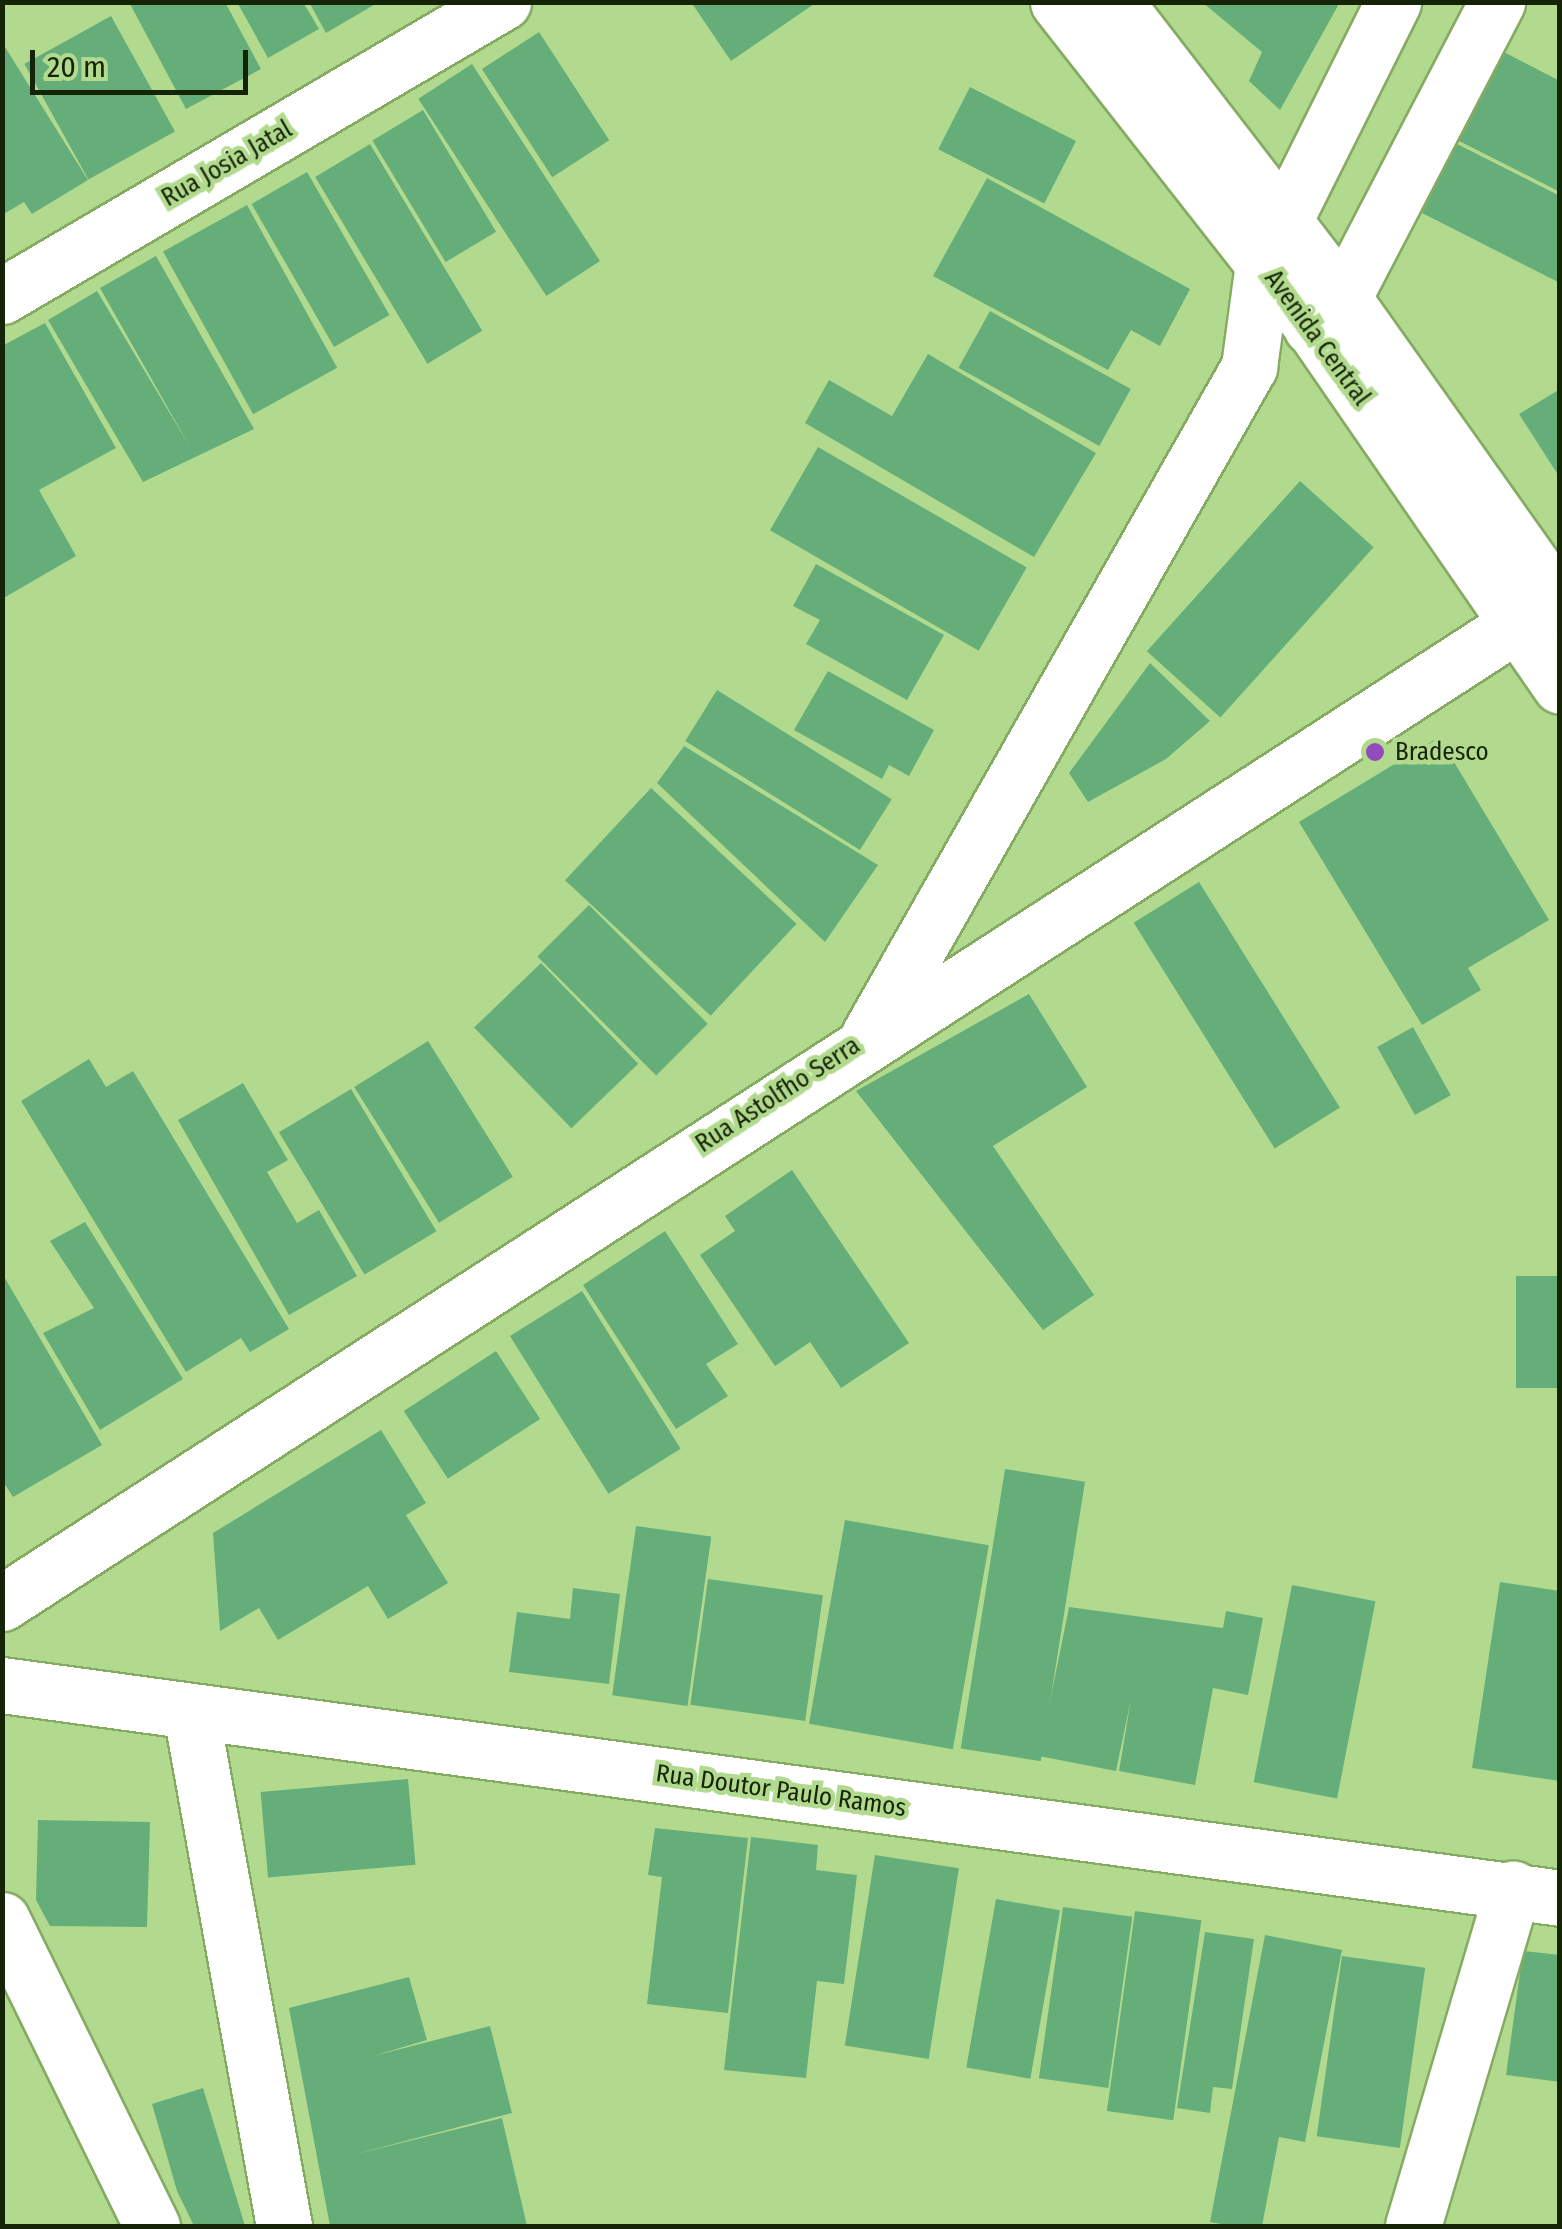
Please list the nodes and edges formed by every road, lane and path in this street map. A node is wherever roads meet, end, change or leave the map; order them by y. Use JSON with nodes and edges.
{"nodes":[{"id":1,"x":503,"y":2,"type":"edge"},
{"id":2,"x":1058,"y":2,"type":"edge"},
{"id":3,"x":1115,"y":2,"type":"edge"},
{"id":4,"x":1393,"y":2,"type":"edge"},
{"id":5,"x":1497,"y":2,"type":"edge"},
{"id":6,"x":1272,"y":241,"type":"junction"},
{"id":7,"x":2,"y":296,"type":"edge"},
{"id":8,"x":1328,"y":312,"type":"junction"},
{"id":9,"x":1249,"y":367,"type":"junction"},
{"id":10,"x":1547,"y":606,"type":"edge"},
{"id":11,"x":1560,"y":686,"type":"edge"},
{"id":12,"x":869,"y":1035,"type":"junction"},
{"id":13,"x":2,"y":1603,"type":"edge"},
{"id":14,"x":2,"y":1685,"type":"edge"},
{"id":15,"x":192,"y":1713,"type":"junction"},
{"id":16,"x":1536,"y":1894,"type":"edge"},
{"id":17,"x":2,"y":1920,"type":"edge"},
{"id":18,"x":152,"y":2226,"type":"edge"},
{"id":19,"x":284,"y":2226,"type":"edge"},
{"id":20,"x":1413,"y":2226,"type":"edge"}],
"edges":[{"from":1,"to":7,"type":"street","name":"Rua Josia Jatal"},
{"from":2,"to":6,"type":"street","name":"Avenida Central"},
{"from":3,"to":6,"type":"street","name":"Avenida Central"},
{"from":4,"to":6,"type":"street"},
{"from":5,"to":8,"type":"street"},
{"from":6,"to":8,"type":"street","name":"Avenida Central"},
{"from":6,"to":9,"type":"street"},
{"from":8,"to":9,"type":"street"},
{"from":8,"to":10,"type":"street","name":"Avenida Central"},
{"from":9,"to":12,"type":"street"},
{"from":10,"to":11,"type":"street","name":"Avenida Central"},
{"from":10,"to":12,"type":"street","name":"Rua Astolfho Serra"},
{"from":12,"to":13,"type":"street","name":"Rua Astolfho Serra"},
{"from":14,"to":15,"type":"street","name":"Rua Doutor Paulo Ramos"},
{"from":15,"to":16,"type":"street","name":"Rua Doutor Paulo Ramos"},
{"from":15,"to":19,"type":"street"},
{"from":16,"to":20,"type":"street"},
{"from":17,"to":18,"type":"street"}]}
